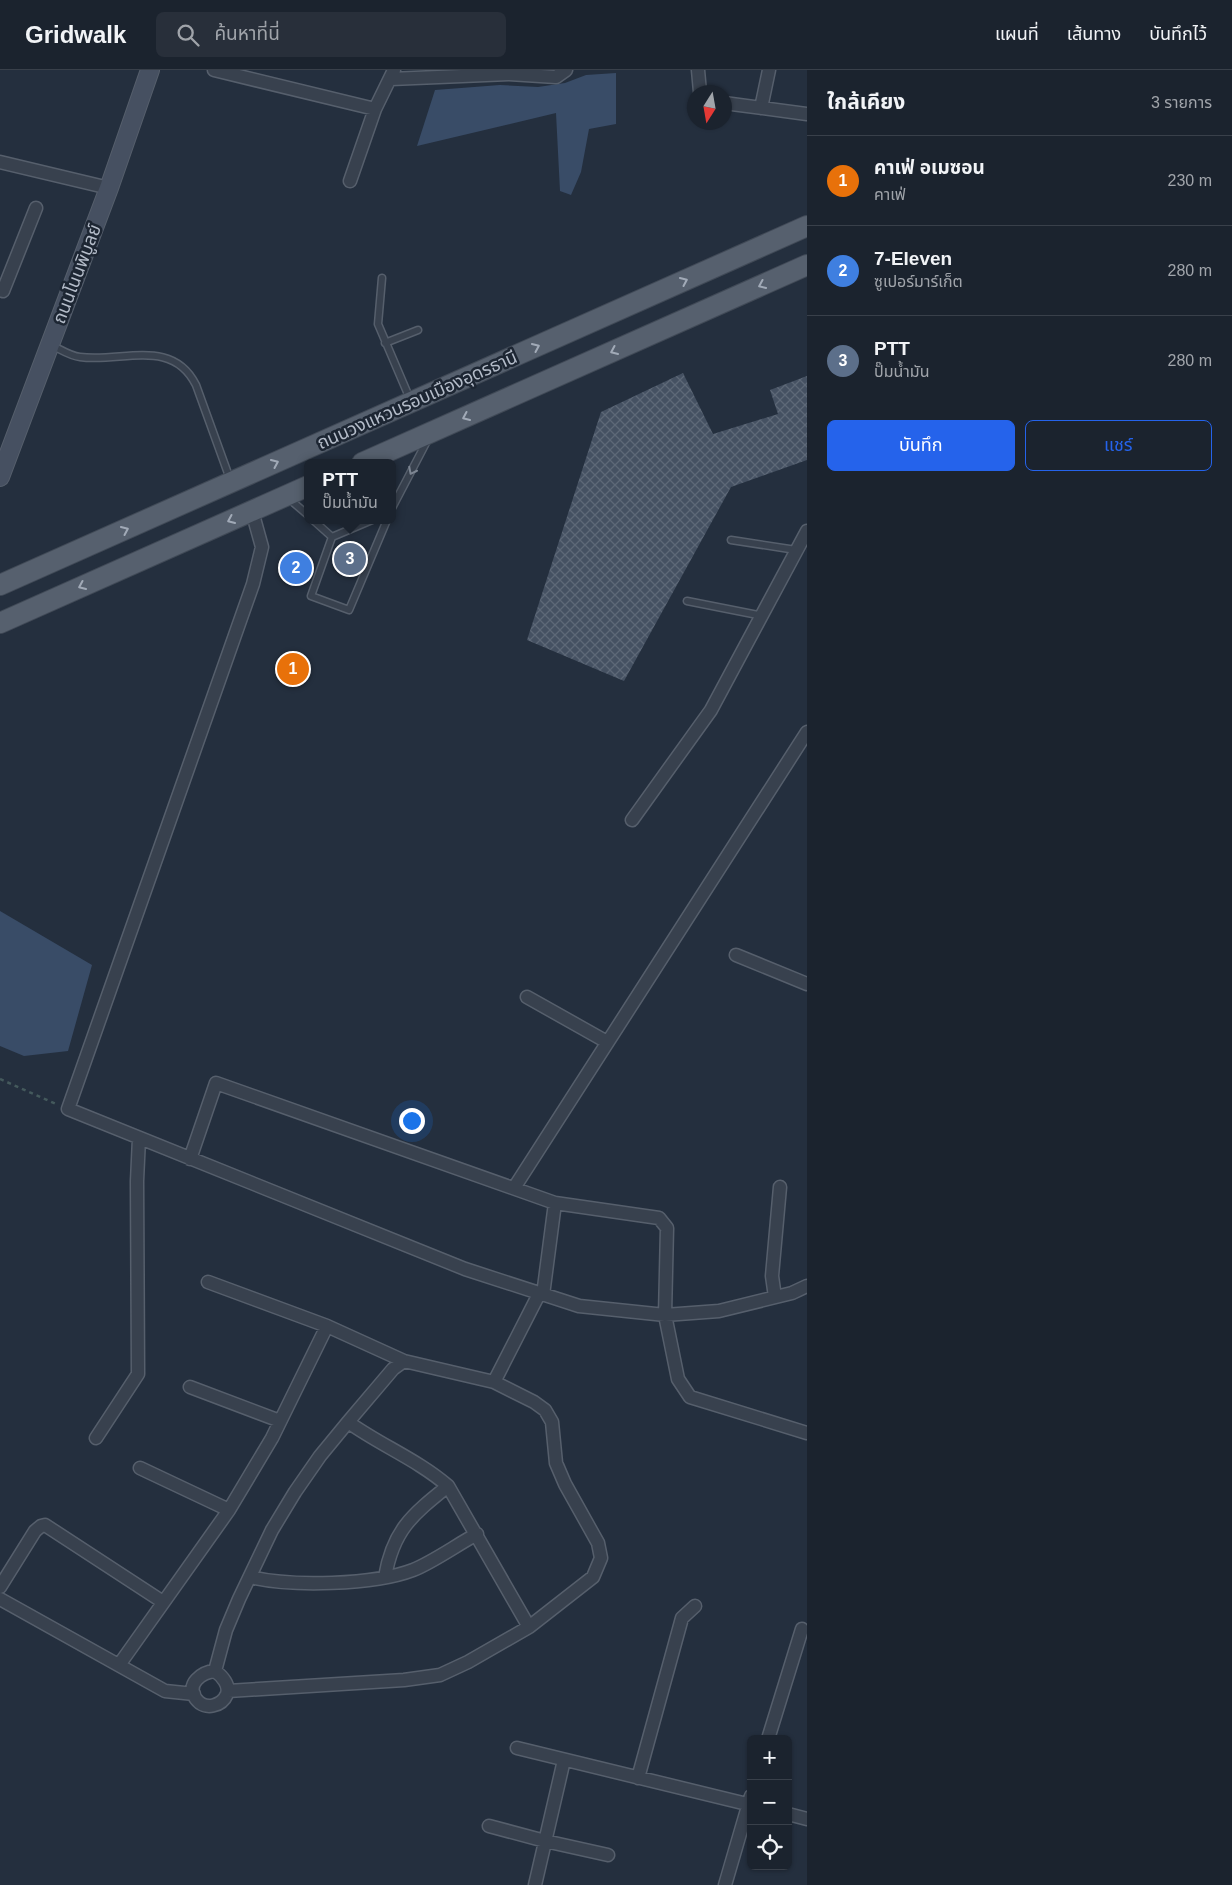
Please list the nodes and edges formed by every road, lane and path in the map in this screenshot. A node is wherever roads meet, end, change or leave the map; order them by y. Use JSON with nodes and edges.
{"nodes":[{"id":1,"x":150,"y":70,"type":"edge"},
{"id":2,"x":214,"y":70,"type":"edge"},
{"id":3,"x":566,"y":70,"type":"edge"},
{"id":4,"x":698,"y":70,"type":"edge"},
{"id":5,"x":769,"y":70,"type":"edge"},
{"id":6,"x":392,"y":75,"type":"edge"},
{"id":7,"x":699,"y":85,"type":"edge"},
{"id":8,"x":732,"y":103,"type":"edge"},
{"id":9,"x":761,"y":108,"type":"junction"},
{"id":10,"x":375,"y":109,"type":"junction"},
{"id":11,"x":807,"y":114,"type":"edge"},
{"id":12,"x":0,"y":162,"type":"edge"},
{"id":13,"x":350,"y":181,"type":"dead end"},
{"id":14,"x":109,"y":188,"type":"junction"},
{"id":15,"x":36,"y":208,"type":"dead end"},
{"id":16,"x":807,"y":226,"type":"edge"},
{"id":17,"x":807,"y":265,"type":"edge"},
{"id":18,"x":382,"y":278,"type":"dead end"},
{"id":19,"x":1,"y":294,"type":"edge"},
{"id":20,"x":418,"y":330,"type":"dead end"},
{"id":21,"x":385,"y":343,"type":"junction"},
{"id":22,"x":50,"y":345,"type":"junction"},
{"id":23,"x":411,"y":403,"type":"junction"},
{"id":24,"x":431,"y":433,"type":"junction"},
{"id":25,"x":371,"y":459,"type":"edge"},
{"id":26,"x":0,"y":477,"type":"edge"},
{"id":27,"x":231,"y":483,"type":"junction"},
{"id":28,"x":304,"y":488,"type":"edge"},
{"id":29,"x":285,"y":496,"type":"junction"},
{"id":30,"x":396,"y":500,"type":"edge"},
{"id":31,"x":252,"y":511,"type":"junction"},
{"id":32,"x":304,"y":512,"type":"edge"},
{"id":33,"x":318,"y":524,"type":"edge"},
{"id":34,"x":362,"y":524,"type":"edge"},
{"id":35,"x":385,"y":524,"type":"edge"},
{"id":36,"x":807,"y":531,"type":"edge"},
{"id":37,"x":332,"y":536,"type":"junction"},
{"id":38,"x":731,"y":540,"type":"dead end"},
{"id":39,"x":803,"y":551,"type":"edge"},
{"id":40,"x":0,"y":585,"type":"edge"},
{"id":41,"x":687,"y":600,"type":"dead end"},
{"id":42,"x":762,"y":616,"type":"junction"},
{"id":43,"x":0,"y":622,"type":"edge"},
{"id":44,"x":807,"y":732,"type":"edge"},
{"id":45,"x":632,"y":820,"type":"dead end"},
{"id":46,"x":736,"y":955,"type":"dead end"},
{"id":47,"x":806,"y":980,"type":"edge"},
{"id":48,"x":527,"y":997,"type":"dead end"},
{"id":49,"x":607,"y":1042,"type":"junction"},
{"id":50,"x":0,"y":1079,"type":"edge"},
{"id":51,"x":68,"y":1109,"type":"junction"},
{"id":52,"x":138,"y":1144,"type":"junction"},
{"id":53,"x":190,"y":1160,"type":"junction"},
{"id":54,"x":780,"y":1187,"type":"dead end"},
{"id":55,"x":514,"y":1188,"type":"junction"},
{"id":56,"x":556,"y":1203,"type":"junction"},
{"id":57,"x":208,"y":1282,"type":"dead end"},
{"id":58,"x":807,"y":1286,"type":"edge"},
{"id":59,"x":541,"y":1295,"type":"junction"},
{"id":60,"x":775,"y":1297,"type":"junction"},
{"id":61,"x":665,"y":1315,"type":"junction"},
{"id":62,"x":327,"y":1326,"type":"junction"},
{"id":63,"x":404,"y":1361,"type":"junction"},
{"id":64,"x":494,"y":1382,"type":"junction"},
{"id":65,"x":190,"y":1387,"type":"dead end"},
{"id":66,"x":280,"y":1421,"type":"junction"},
{"id":67,"x":348,"y":1422,"type":"junction"},
{"id":68,"x":807,"y":1433,"type":"edge"},
{"id":69,"x":96,"y":1438,"type":"dead end"},
{"id":70,"x":140,"y":1468,"type":"dead end"},
{"id":71,"x":448,"y":1486,"type":"junction"},
{"id":72,"x":229,"y":1510,"type":"junction"},
{"id":73,"x":477,"y":1534,"type":"junction"},
{"id":74,"x":250,"y":1577,"type":"junction"},
{"id":75,"x":385,"y":1577,"type":"junction"},
{"id":76,"x":0,"y":1587,"type":"edge"},
{"id":77,"x":0,"y":1599,"type":"edge"},
{"id":78,"x":163,"y":1602,"type":"junction"},
{"id":79,"x":695,"y":1606,"type":"dead end"},
{"id":80,"x":529,"y":1627,"type":"junction"},
{"id":81,"x":802,"y":1629,"type":"dead end"},
{"id":82,"x":119,"y":1665,"type":"junction"},
{"id":83,"x":215,"y":1671,"type":"junction"},
{"id":84,"x":228,"y":1691,"type":"junction"},
{"id":85,"x":194,"y":1694,"type":"junction"},
{"id":86,"x":769,"y":1735,"type":"edge"},
{"id":87,"x":517,"y":1748,"type":"dead end"},
{"id":88,"x":564,"y":1760,"type":"junction"},
{"id":89,"x":638,"y":1778,"type":"junction"},
{"id":90,"x":747,"y":1801,"type":"edge"},
{"id":91,"x":747,"y":1812,"type":"edge"},
{"id":92,"x":792,"y":1815,"type":"edge"},
{"id":93,"x":807,"y":1819,"type":"edge"},
{"id":94,"x":489,"y":1826,"type":"dead end"},
{"id":95,"x":545,"y":1841,"type":"junction"},
{"id":96,"x":608,"y":1855,"type":"dead end"},
{"id":97,"x":535,"y":1885,"type":"edge"},
{"id":98,"x":725,"y":1885,"type":"edge"}],
"edges":[{"from":1,"to":14,"type":"street","name":"ถนนโนนพิบูลย์"},
{"from":2,"to":10,"type":"street"},
{"from":3,"to":6,"type":"street"},
{"from":4,"to":7,"type":"street"},
{"from":5,"to":9,"type":"street"},
{"from":6,"to":10,"type":"street"},
{"from":8,"to":9,"type":"street"},
{"from":9,"to":11,"type":"street"},
{"from":10,"to":13,"type":"street"},
{"from":12,"to":14,"type":"street"},
{"from":14,"to":22,"type":"street","name":"ถนนโนนพิบูลย์"},
{"from":15,"to":19,"type":"street"},
{"from":23,"to":16,"type":"main road","name":"ถนนวงแหวนรอบเมืองอุดรธานี","one_way":true},
{"from":17,"to":24,"type":"main road","name":"ถนนวงแหวนรอบเมืองอุดรธานี","one_way":true},
{"from":18,"to":21,"type":"lane"},
{"from":20,"to":21,"type":"lane"},
{"from":21,"to":23,"type":"lane"},
{"from":22,"to":26,"type":"street","name":"ถนนโนนพิบูลย์"},
{"from":22,"to":27,"type":"lane"},
{"from":27,"to":23,"type":"main road","name":"ถนนวงแหวนรอบเมืองอุดรธานี","one_way":true},
{"from":24,"to":25,"type":"main road","name":"ถนนวงแหวนรอบเมืองอุดรธานี"},
{"from":24,"to":30,"type":"lane","one_way":true},
{"from":40,"to":27,"type":"main road","name":"ถนนวงแหวนรอบเมืองอุดรธานี","one_way":true},
{"from":28,"to":29,"type":"main road"},
{"from":29,"to":31,"type":"main road"},
{"from":29,"to":32,"type":"lane"},
{"from":31,"to":43,"type":"main road","one_way":true},
{"from":31,"to":51,"type":"street"},
{"from":33,"to":37,"type":"lane"},
{"from":34,"to":37,"type":"lane"},
{"from":35,"to":37,"type":"lane"},
{"from":36,"to":39,"type":"street"},
{"from":38,"to":39,"type":"lane"},
{"from":39,"to":42,"type":"street"},
{"from":41,"to":42,"type":"lane"},
{"from":42,"to":45,"type":"street"},
{"from":44,"to":49,"type":"street"},
{"from":46,"to":47,"type":"street"},
{"from":48,"to":49,"type":"street"},
{"from":49,"to":55,"type":"street"},
{"from":50,"to":51,"type":"path"},
{"from":51,"to":52,"type":"street"},
{"from":52,"to":53,"type":"street"},
{"from":52,"to":69,"type":"street"},
{"from":53,"to":55,"type":"street"},
{"from":53,"to":59,"type":"street"},
{"from":54,"to":60,"type":"street"},
{"from":55,"to":56,"type":"street"},
{"from":56,"to":59,"type":"street"},
{"from":56,"to":61,"type":"street"},
{"from":57,"to":62,"type":"street"},
{"from":58,"to":60,"type":"street"},
{"from":59,"to":61,"type":"street"},
{"from":59,"to":64,"type":"street"},
{"from":60,"to":61,"type":"street"},
{"from":61,"to":68,"type":"street"},
{"from":62,"to":63,"type":"street"},
{"from":62,"to":66,"type":"street"},
{"from":63,"to":64,"type":"street"},
{"from":63,"to":67,"type":"street"},
{"from":64,"to":80,"type":"street"},
{"from":65,"to":66,"type":"street"},
{"from":66,"to":72,"type":"street"},
{"from":67,"to":71,"type":"street"},
{"from":67,"to":74,"type":"street"},
{"from":70,"to":72,"type":"street"},
{"from":71,"to":73,"type":"street"},
{"from":71,"to":75,"type":"street"},
{"from":72,"to":78,"type":"street"},
{"from":73,"to":75,"type":"street"},
{"from":73,"to":80,"type":"street"},
{"from":74,"to":75,"type":"street"},
{"from":74,"to":83,"type":"street"},
{"from":76,"to":78,"type":"street"},
{"from":77,"to":82,"type":"street"},
{"from":78,"to":82,"type":"street"},
{"from":79,"to":89,"type":"street"},
{"from":80,"to":84,"type":"street"},
{"from":81,"to":86,"type":"street"},
{"from":82,"to":85,"type":"street"},
{"from":83,"to":84,"type":"street"},
{"from":83,"to":85,"type":"street"},
{"from":84,"to":85,"type":"street"},
{"from":87,"to":88,"type":"street"},
{"from":88,"to":89,"type":"street"},
{"from":88,"to":95,"type":"street"},
{"from":89,"to":90,"type":"street"},
{"from":91,"to":98,"type":"street"},
{"from":92,"to":93,"type":"street"},
{"from":94,"to":95,"type":"street"},
{"from":95,"to":96,"type":"street"},
{"from":95,"to":97,"type":"street"}]}
